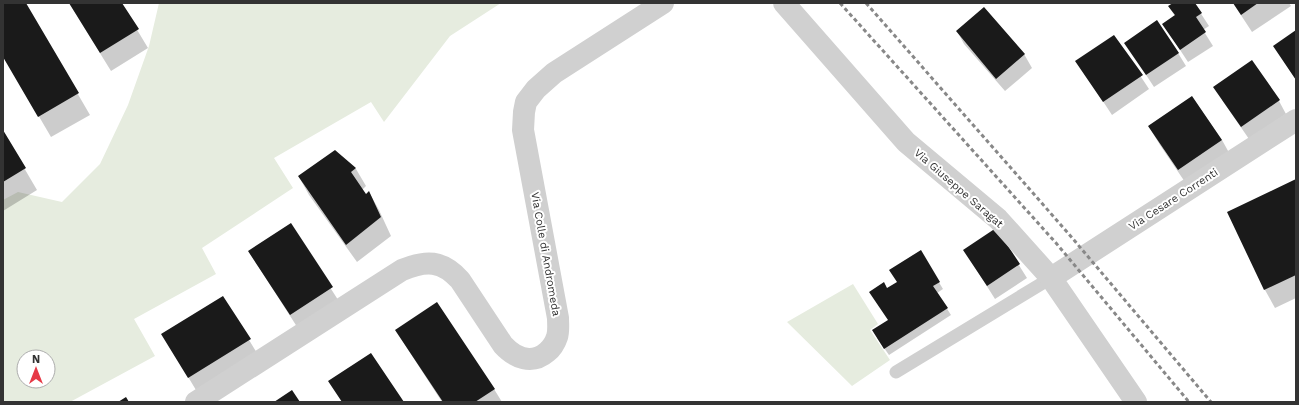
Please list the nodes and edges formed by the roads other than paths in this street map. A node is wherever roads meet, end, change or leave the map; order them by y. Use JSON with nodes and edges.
{"nodes":[{"id":1,"x":663,"y":3,"type":"edge"},
{"id":2,"x":784,"y":3,"type":"edge"},
{"id":3,"x":1296,"y":120,"type":"edge"},
{"id":4,"x":1051,"y":278,"type":"junction"},
{"id":5,"x":896,"y":372,"type":"dead end"},
{"id":6,"x":196,"y":402,"type":"edge"},
{"id":7,"x":1136,"y":402,"type":"edge"}],
"edges":[{"from":1,"to":6,"type":"street","name":"Via Colle di Andromeda"},
{"from":2,"to":4,"type":"street","name":"Via Giuseppe Saragat"},
{"from":3,"to":4,"type":"street","name":"Via Cesare Correnti"},
{"from":4,"to":5,"type":"lane"},
{"from":4,"to":7,"type":"street","name":"Via Giuseppe Saragat"}]}
